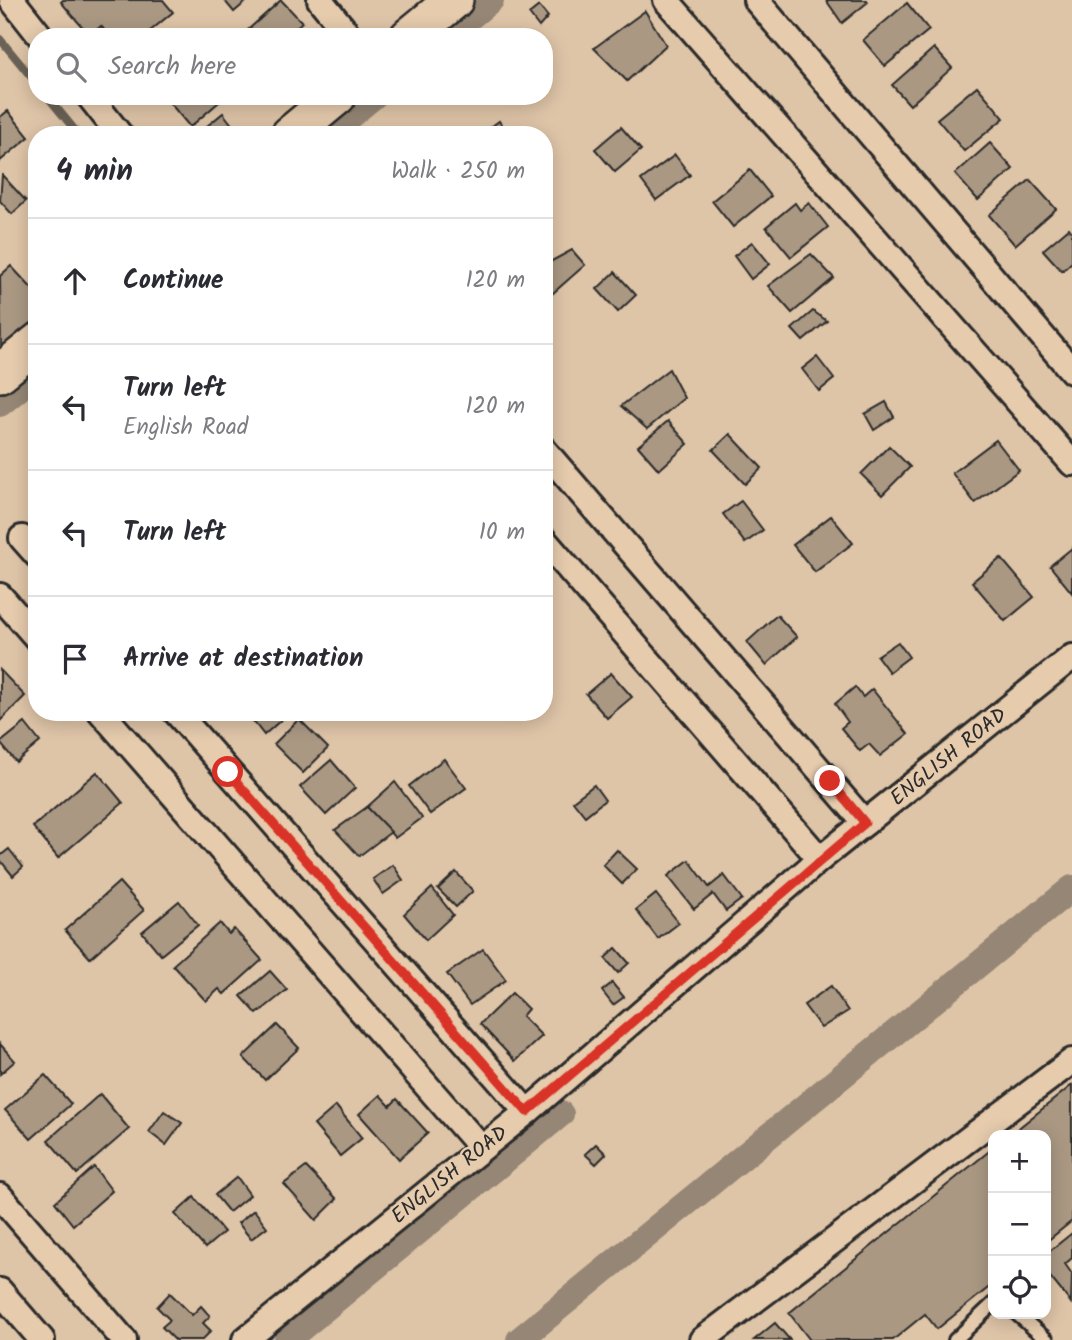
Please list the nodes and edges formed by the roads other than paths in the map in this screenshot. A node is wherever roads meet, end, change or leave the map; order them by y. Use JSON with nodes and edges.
{"nodes":[{"id":1,"x":12,"y":0,"type":"edge"},
{"id":2,"x":320,"y":0,"type":"edge"},
{"id":3,"x":454,"y":0,"type":"edge"},
{"id":4,"x":666,"y":0,"type":"edge"},
{"id":5,"x":756,"y":0,"type":"edge"},
{"id":6,"x":34,"y":28,"type":"edge"},
{"id":7,"x":343,"y":28,"type":"edge"},
{"id":8,"x":420,"y":28,"type":"edge"},
{"id":9,"x":96,"y":105,"type":"edge"},
{"id":10,"x":326,"y":105,"type":"edge"},
{"id":11,"x":113,"y":126,"type":"edge"},
{"id":12,"x":301,"y":126,"type":"edge"},
{"id":13,"x":28,"y":350,"type":"edge"},
{"id":14,"x":1072,"y":371,"type":"edge"},
{"id":15,"x":0,"y":373,"type":"edge"},
{"id":16,"x":553,"y":460,"type":"edge"},
{"id":17,"x":1072,"y":463,"type":"edge"},
{"id":18,"x":553,"y":550,"type":"edge"},
{"id":19,"x":0,"y":596,"type":"edge"},
{"id":20,"x":28,"y":628,"type":"edge"},
{"id":21,"x":1072,"y":657,"type":"edge"},
{"id":22,"x":109,"y":721,"type":"edge"},
{"id":23,"x":184,"y":721,"type":"edge"},
{"id":24,"x":865,"y":823,"type":"junction"},
{"id":25,"x":820,"y":859,"type":"junction"},
{"id":26,"x":1072,"y":1061,"type":"edge"},
{"id":27,"x":527,"y":1112,"type":"junction"},
{"id":28,"x":481,"y":1148,"type":"junction"},
{"id":29,"x":0,"y":1196,"type":"edge"},
{"id":30,"x":0,"y":1291,"type":"edge"},
{"id":31,"x":988,"y":1309,"type":"edge"},
{"id":32,"x":1023,"y":1319,"type":"edge"},
{"id":33,"x":42,"y":1340,"type":"edge"},
{"id":34,"x":124,"y":1340,"type":"edge"},
{"id":35,"x":245,"y":1340,"type":"edge"},
{"id":36,"x":702,"y":1340,"type":"edge"},
{"id":37,"x":955,"y":1340,"type":"edge"},
{"id":38,"x":1047,"y":1340,"type":"edge"}],
"edges":[{"from":1,"to":6,"type":"street"},
{"from":2,"to":7,"type":"street"},
{"from":3,"to":8,"type":"street"},
{"from":4,"to":17,"type":"street"},
{"from":5,"to":14,"type":"street"},
{"from":9,"to":11,"type":"street"},
{"from":10,"to":12,"type":"street"},
{"from":13,"to":15,"type":"street"},
{"from":16,"to":24,"type":"street"},
{"from":18,"to":25,"type":"street"},
{"from":19,"to":20,"type":"street"},
{"from":21,"to":24,"type":"street","name":"ENGLISH ROAD"},
{"from":22,"to":28,"type":"street"},
{"from":23,"to":27,"type":"street"},
{"from":24,"to":25,"type":"street","name":"ENGLISH ROAD"},
{"from":25,"to":27,"type":"street","name":"ENGLISH ROAD"},
{"from":26,"to":36,"type":"street"},
{"from":27,"to":28,"type":"street","name":"ENGLISH ROAD"},
{"from":28,"to":35,"type":"street","name":"ENGLISH ROAD"},
{"from":29,"to":34,"type":"street"},
{"from":30,"to":33,"type":"street"},
{"from":31,"to":37,"type":"lane"},
{"from":32,"to":38,"type":"lane"}]}
